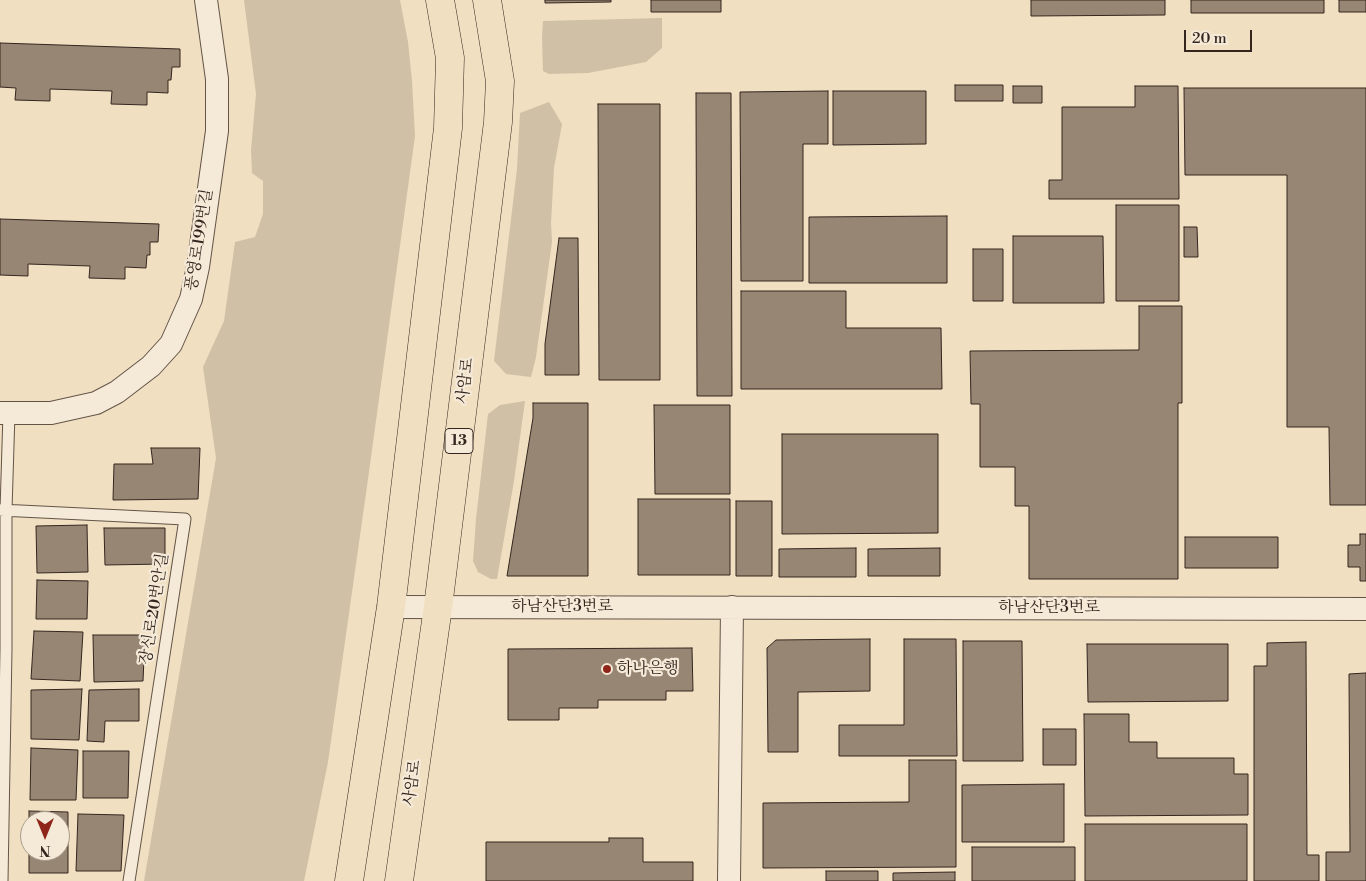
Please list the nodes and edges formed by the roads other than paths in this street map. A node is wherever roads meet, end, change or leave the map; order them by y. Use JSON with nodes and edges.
{"nodes":[{"id":1,"x":206,"y":0,"type":"edge"},
{"id":2,"x":440,"y":0,"type":"edge"},
{"id":3,"x":488,"y":0,"type":"edge"},
{"id":4,"x":4,"y":413,"type":"edge"},
{"id":5,"x":3,"y":510,"type":"edge"},
{"id":6,"x":391,"y":607,"type":"junction"},
{"id":7,"x":438,"y":607,"type":"junction"},
{"id":8,"x":732,"y":607,"type":"junction"},
{"id":9,"x":1366,"y":609,"type":"edge"},
{"id":10,"x":3,"y":649,"type":"edge"},
{"id":11,"x":2,"y":881,"type":"edge"},
{"id":12,"x":129,"y":881,"type":"edge"},
{"id":13,"x":349,"y":881,"type":"edge"},
{"id":14,"x":399,"y":881,"type":"edge"},
{"id":15,"x":730,"y":881,"type":"edge"}],
"edges":[{"from":1,"to":4,"type":"street","name":"풍영로199번길"},
{"from":2,"to":6,"type":"main road"},
{"from":3,"to":7,"type":"main road","name":"사암로","number":"13"},
{"from":4,"to":5,"type":"lane"},
{"from":5,"to":10,"type":"lane"},
{"from":5,"to":12,"type":"lane","name":"장신로20번안길"},
{"from":6,"to":7,"type":"street","name":"하남산단3번로"},
{"from":6,"to":13,"type":"main road"},
{"from":7,"to":8,"type":"street","name":"하남산단3번로"},
{"from":7,"to":14,"type":"main road","name":"사암로","number":"13"},
{"from":8,"to":9,"type":"street","name":"하남산단3번로"},
{"from":8,"to":15,"type":"street"},
{"from":10,"to":11,"type":"lane"}]}
